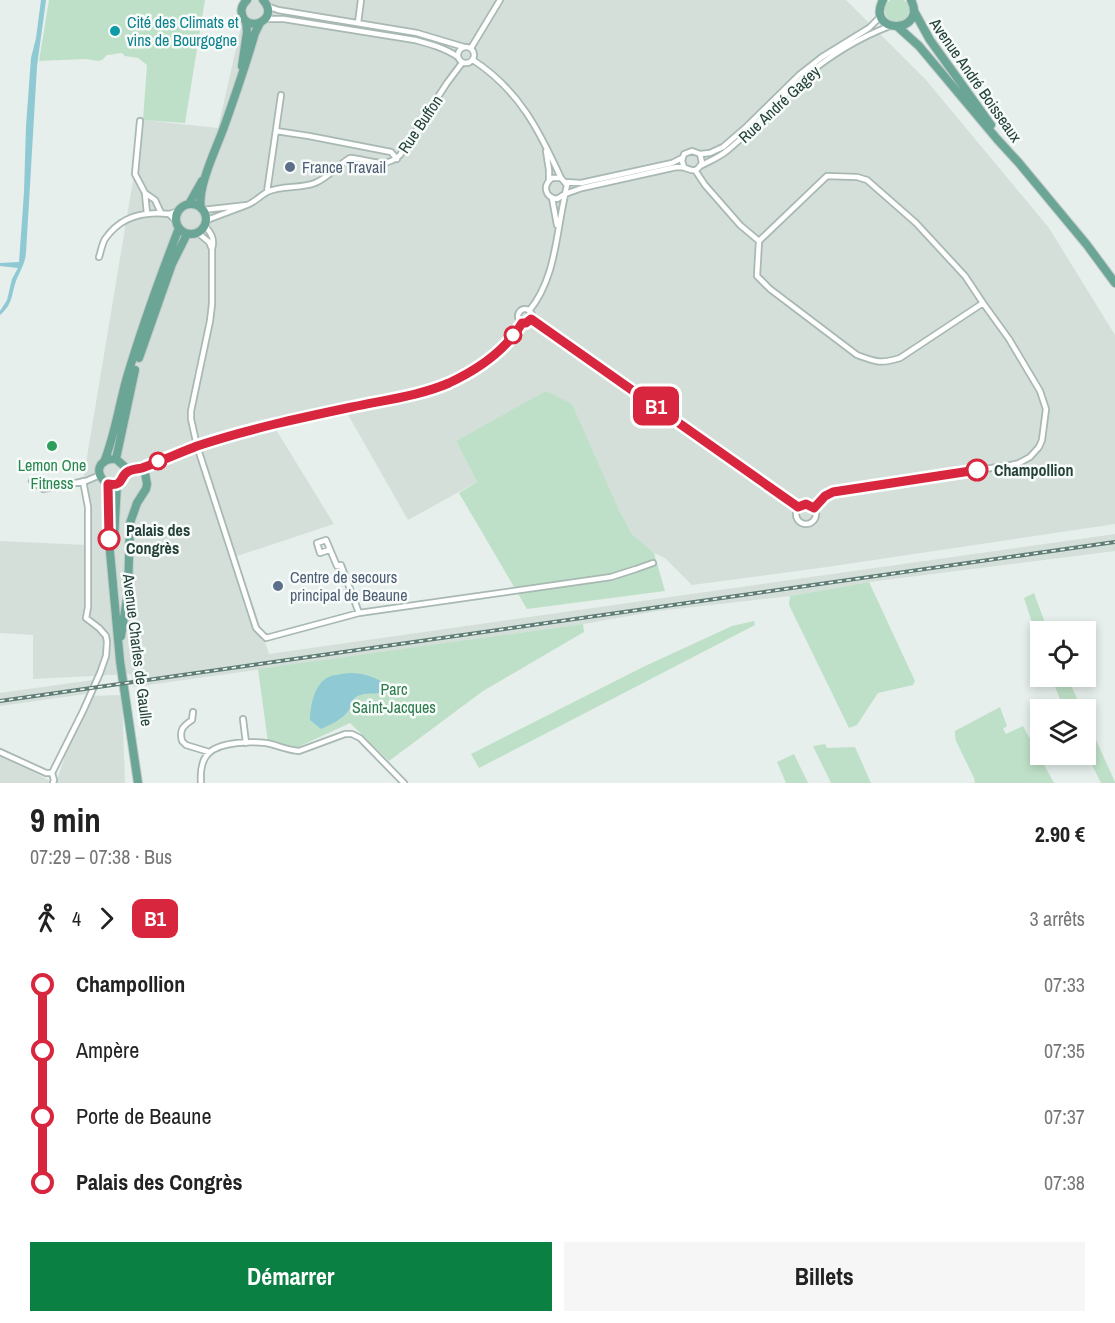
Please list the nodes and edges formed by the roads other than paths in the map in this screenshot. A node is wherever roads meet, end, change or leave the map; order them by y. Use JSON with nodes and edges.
{"nodes":[{"id":1,"x":361,"y":0,"type":"edge"},
{"id":2,"x":500,"y":0,"type":"edge"},
{"id":3,"x":911,"y":0,"type":"edge"},
{"id":4,"x":245,"y":1,"type":"edge"},
{"id":5,"x":265,"y":2,"type":"edge"},
{"id":6,"x":880,"y":6,"type":"edge"},
{"id":7,"x":914,"y":11,"type":"junction"},
{"id":8,"x":246,"y":21,"type":"junction"},
{"id":9,"x":262,"y":21,"type":"junction"},
{"id":10,"x":358,"y":23,"type":"junction"},
{"id":11,"x":895,"y":26,"type":"junction"},
{"id":12,"x":464,"y":47,"type":"junction"},
{"id":13,"x":471,"y":48,"type":"junction"},
{"id":14,"x":458,"y":57,"type":"junction"},
{"id":15,"x":473,"y":60,"type":"junction"},
{"id":16,"x":462,"y":63,"type":"junction"},
{"id":17,"x":241,"y":74,"type":"junction"},
{"id":18,"x":281,"y":95,"type":"dead end"},
{"id":19,"x":140,"y":121,"type":"dead end"},
{"id":20,"x":276,"y":131,"type":"junction"},
{"id":21,"x":544,"y":145,"type":"junction"},
{"id":22,"x":699,"y":154,"type":"junction"},
{"id":23,"x":682,"y":158,"type":"junction"},
{"id":24,"x":397,"y":159,"type":"junction"},
{"id":25,"x":1019,"y":163,"type":"junction"},
{"id":26,"x":700,"y":166,"type":"junction"},
{"id":27,"x":684,"y":167,"type":"junction"},
{"id":28,"x":695,"y":170,"type":"junction"},
{"id":29,"x":207,"y":172,"type":"junction"},
{"id":30,"x":549,"y":180,"type":"junction"},
{"id":31,"x":563,"y":180,"type":"junction"},
{"id":32,"x":267,"y":192,"type":"junction"},
{"id":33,"x":145,"y":193,"type":"junction"},
{"id":34,"x":565,"y":194,"type":"junction"},
{"id":35,"x":552,"y":198,"type":"junction"},
{"id":36,"x":189,"y":204,"type":"junction"},
{"id":37,"x":247,"y":205,"type":"junction"},
{"id":38,"x":202,"y":209,"type":"junction"},
{"id":39,"x":179,"y":211,"type":"junction"},
{"id":40,"x":161,"y":213,"type":"junction"},
{"id":41,"x":147,"y":214,"type":"junction"},
{"id":42,"x":169,"y":214,"type":"junction"},
{"id":43,"x":206,"y":223,"type":"junction"},
{"id":44,"x":178,"y":225,"type":"junction"},
{"id":45,"x":558,"y":230,"type":"junction"},
{"id":46,"x":198,"y":233,"type":"junction"},
{"id":47,"x":187,"y":234,"type":"junction"},
{"id":48,"x":759,"y":241,"type":"junction"},
{"id":49,"x":212,"y":249,"type":"junction"},
{"id":50,"x":99,"y":257,"type":"dead end"},
{"id":51,"x":1115,"y":283,"type":"edge"},
{"id":52,"x":983,"y":303,"type":"junction"},
{"id":53,"x":529,"y":311,"type":"junction"},
{"id":54,"x":531,"y":319,"type":"junction"},
{"id":55,"x":522,"y":323,"type":"junction"},
{"id":56,"x":197,"y":446,"type":"junction"},
{"id":57,"x":116,"y":459,"type":"junction"},
{"id":58,"x":104,"y":462,"type":"junction"},
{"id":59,"x":144,"y":467,"type":"junction"},
{"id":60,"x":125,"y":474,"type":"junction"},
{"id":61,"x":100,"y":475,"type":"junction"},
{"id":62,"x":32,"y":481,"type":"dead end"},
{"id":63,"x":82,"y":481,"type":"junction"},
{"id":64,"x":112,"y":484,"type":"junction"},
{"id":65,"x":798,"y":507,"type":"junction"},
{"id":66,"x":814,"y":508,"type":"junction"},
{"id":67,"x":329,"y":550,"type":"dead end"},
{"id":68,"x":653,"y":562,"type":"dead end"},
{"id":69,"x":359,"y":613,"type":"junction"},
{"id":70,"x":121,"y":636,"type":"junction"},
{"id":71,"x":193,"y":712,"type":"dead end"},
{"id":72,"x":243,"y":719,"type":"dead end"},
{"id":73,"x":246,"y":743,"type":"junction"},
{"id":74,"x":0,"y":752,"type":"edge"},
{"id":75,"x":209,"y":752,"type":"junction"},
{"id":76,"x":52,"y":774,"type":"junction"},
{"id":77,"x":53,"y":783,"type":"edge"},
{"id":78,"x":140,"y":783,"type":"edge"},
{"id":79,"x":201,"y":783,"type":"edge"},
{"id":80,"x":404,"y":783,"type":"edge"}],
"edges":[{"from":1,"to":10,"type":"street"},
{"from":2,"to":13,"type":"street"},
{"from":3,"to":7,"type":"main road","name":"Avenue André Boisseaux"},
{"from":4,"to":8,"type":"main road"},
{"from":5,"to":9,"type":"main road"},
{"from":5,"to":10,"type":"street"},
{"from":6,"to":11,"type":"main road","name":"Avenue André Boisseaux"},
{"from":6,"to":22,"type":"street","name":"Rue André Gagey"},
{"from":7,"to":11,"type":"main road"},
{"from":7,"to":25,"type":"main road","name":"Avenue André Boisseaux"},
{"from":8,"to":9,"type":"main road"},
{"from":8,"to":17,"type":"main road"},
{"from":9,"to":14,"type":"street"},
{"from":9,"to":17,"type":"main road"},
{"from":10,"to":12,"type":"street"},
{"from":11,"to":25,"type":"main road","name":"Avenue André Boisseaux"},
{"from":11,"to":26,"type":"street","name":"Rue André Gagey"},
{"from":12,"to":13,"type":"street"},
{"from":12,"to":14,"type":"street"},
{"from":13,"to":15,"type":"street"},
{"from":14,"to":16,"type":"street"},
{"from":15,"to":16,"type":"street"},
{"from":15,"to":21,"type":"street"},
{"from":16,"to":24,"type":"street","name":"Rue Buffon"},
{"from":17,"to":29,"type":"main road"},
{"from":18,"to":20,"type":"street"},
{"from":19,"to":33,"type":"street"},
{"from":20,"to":24,"type":"street"},
{"from":20,"to":32,"type":"street"},
{"from":21,"to":30,"type":"street"},
{"from":21,"to":31,"type":"street"},
{"from":22,"to":23,"type":"street"},
{"from":22,"to":26,"type":"street"},
{"from":23,"to":27,"type":"street"},
{"from":23,"to":31,"type":"street"},
{"from":24,"to":32,"type":"street","name":"Rue Buffon"},
{"from":25,"to":51,"type":"main road","name":"Avenue André Boisseaux"},
{"from":26,"to":28,"type":"street"},
{"from":27,"to":28,"type":"street"},
{"from":27,"to":34,"type":"street"},
{"from":28,"to":48,"type":"street"},
{"from":29,"to":36,"type":"main road"},
{"from":29,"to":38,"type":"main road"},
{"from":30,"to":31,"type":"street"},
{"from":30,"to":35,"type":"street"},
{"from":31,"to":34,"type":"street"},
{"from":32,"to":37,"type":"street","name":"Rue Buffon"},
{"from":33,"to":40,"type":"street"},
{"from":33,"to":41,"type":"street"},
{"from":34,"to":35,"type":"street"},
{"from":34,"to":45,"type":"street"},
{"from":35,"to":45,"type":"street"},
{"from":36,"to":38,"type":"main road"},
{"from":36,"to":39,"type":"main road"},
{"from":37,"to":38,"type":"street","name":"Rue Buffon"},
{"from":37,"to":43,"type":"street","name":"Rue Buffon"},
{"from":38,"to":43,"type":"main road"},
{"from":39,"to":42,"type":"street"},
{"from":39,"to":44,"type":"main road"},
{"from":40,"to":41,"type":"street"},
{"from":40,"to":42,"type":"street"},
{"from":41,"to":50,"type":"street"},
{"from":42,"to":44,"type":"street"},
{"from":43,"to":46,"type":"main road"},
{"from":43,"to":49,"type":"street"},
{"from":44,"to":47,"type":"main road"},
{"from":44,"to":58,"type":"main road"},
{"from":45,"to":53,"type":"street"},
{"from":46,"to":47,"type":"main road"},
{"from":46,"to":49,"type":"street"},
{"from":47,"to":57,"type":"main road"},
{"from":48,"to":52,"type":"street"},
{"from":48,"to":52,"type":"street"},
{"from":49,"to":56,"type":"street"},
{"from":52,"to":66,"type":"street"},
{"from":53,"to":54,"type":"street"},
{"from":53,"to":55,"type":"street"},
{"from":54,"to":55,"type":"street"},
{"from":54,"to":65,"type":"street"},
{"from":55,"to":56,"type":"street"},
{"from":56,"to":59,"type":"street"},
{"from":56,"to":69,"type":"street"},
{"from":57,"to":58,"type":"main road"},
{"from":57,"to":60,"type":"main road"},
{"from":58,"to":61,"type":"main road"},
{"from":59,"to":60,"type":"street"},
{"from":59,"to":70,"type":"main road"},
{"from":60,"to":64,"type":"main road"},
{"from":61,"to":63,"type":"street"},
{"from":61,"to":64,"type":"main road"},
{"from":62,"to":63,"type":"street"},
{"from":63,"to":76,"type":"street"},
{"from":64,"to":70,"type":"main road","name":"Avenue Charles de Gaulle"},
{"from":64,"to":78,"type":"main road","name":"Avenue Charles de Gaulle"},
{"from":65,"to":66,"type":"street"},
{"from":65,"to":66,"type":"street"},
{"from":67,"to":69,"type":"street"},
{"from":68,"to":69,"type":"street"},
{"from":70,"to":78,"type":"main road","name":"Avenue Charles de Gaulle"},
{"from":71,"to":75,"type":"street"},
{"from":72,"to":73,"type":"street"},
{"from":73,"to":75,"type":"street"},
{"from":73,"to":80,"type":"street"},
{"from":74,"to":76,"type":"street"},
{"from":75,"to":79,"type":"street"},
{"from":76,"to":77,"type":"street"}]}
